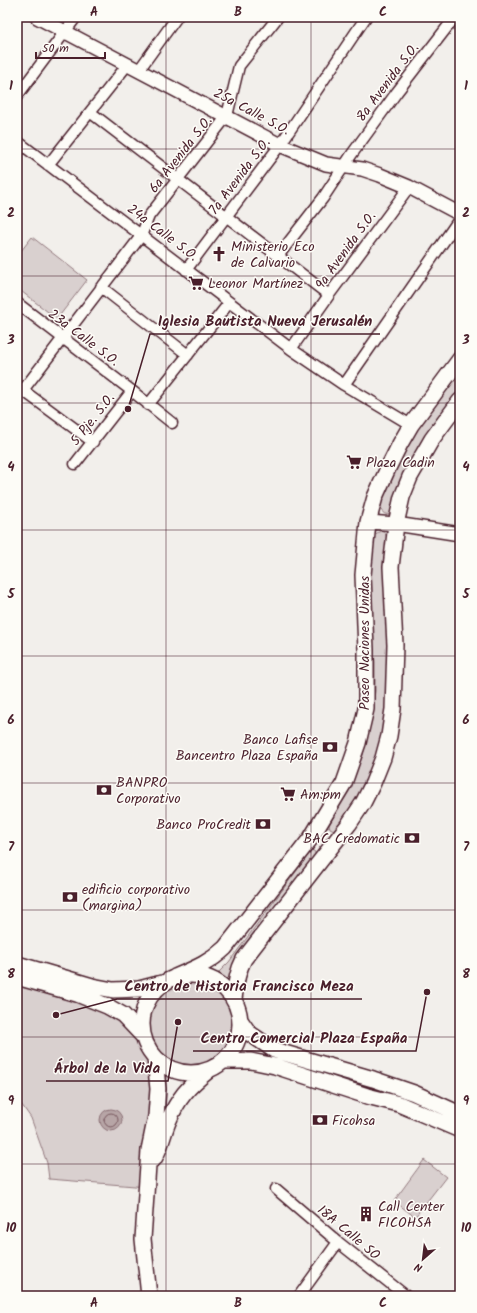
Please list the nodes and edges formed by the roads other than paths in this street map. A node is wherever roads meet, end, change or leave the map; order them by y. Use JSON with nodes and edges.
{"nodes":[{"id":1,"x":37,"y":17,"type":"edge"},
{"id":2,"x":76,"y":17,"type":"edge"},
{"id":3,"x":177,"y":17,"type":"edge"},
{"id":4,"x":366,"y":17,"type":"edge"},
{"id":5,"x":455,"y":17,"type":"edge"},
{"id":6,"x":274,"y":18,"type":"edge"},
{"id":7,"x":65,"y":32,"type":"junction"},
{"id":8,"x":134,"y":67,"type":"junction"},
{"id":9,"x":17,"y":96,"type":"edge"},
{"id":10,"x":90,"y":112,"type":"junction"},
{"id":11,"x":227,"y":116,"type":"junction"},
{"id":12,"x":17,"y":141,"type":"edge"},
{"id":13,"x":280,"y":145,"type":"junction"},
{"id":14,"x":48,"y":165,"type":"junction"},
{"id":15,"x":345,"y":166,"type":"junction"},
{"id":16,"x":178,"y":179,"type":"junction"},
{"id":17,"x":409,"y":187,"type":"junction"},
{"id":18,"x":460,"y":214,"type":"edge"},
{"id":19,"x":226,"y":216,"type":"junction"},
{"id":20,"x":460,"y":218,"type":"edge"},
{"id":21,"x":140,"y":236,"type":"junction"},
{"id":22,"x":278,"y":256,"type":"junction"},
{"id":23,"x":186,"y":270,"type":"junction"},
{"id":24,"x":101,"y":287,"type":"junction"},
{"id":25,"x":330,"y":295,"type":"junction"},
{"id":26,"x":17,"y":303,"type":"edge"},
{"id":27,"x":229,"y":303,"type":"junction"},
{"id":28,"x":62,"y":338,"type":"junction"},
{"id":29,"x":291,"y":349,"type":"junction"},
{"id":30,"x":188,"y":355,"type":"junction"},
{"id":31,"x":460,"y":359,"type":"edge"},
{"id":32,"x":344,"y":385,"type":"junction"},
{"id":33,"x":132,"y":391,"type":"junction"},
{"id":34,"x":19,"y":392,"type":"edge"},
{"id":35,"x":460,"y":401,"type":"edge"},
{"id":36,"x":148,"y":405,"type":"junction"},
{"id":37,"x":172,"y":423,"type":"dead end"},
{"id":38,"x":411,"y":426,"type":"junction"},
{"id":39,"x":93,"y":442,"type":"junction"},
{"id":40,"x":75,"y":464,"type":"dead end"},
{"id":41,"x":368,"y":522,"type":"junction"},
{"id":42,"x":396,"y":524,"type":"junction"},
{"id":43,"x":460,"y":534,"type":"edge"},
{"id":44,"x":19,"y":968,"type":"edge"},
{"id":45,"x":169,"y":980,"type":"junction"},
{"id":46,"x":234,"y":999,"type":"junction"},
{"id":47,"x":240,"y":1020,"type":"junction"},
{"id":48,"x":143,"y":1036,"type":"junction"},
{"id":49,"x":155,"y":1058,"type":"junction"},
{"id":50,"x":224,"y":1060,"type":"junction"},
{"id":51,"x":211,"y":1069,"type":"junction"},
{"id":52,"x":460,"y":1114,"type":"edge"},
{"id":53,"x":460,"y":1130,"type":"edge"},
{"id":54,"x":148,"y":1171,"type":"junction"},
{"id":55,"x":276,"y":1189,"type":"dead end"},
{"id":56,"x":338,"y":1242,"type":"junction"},
{"id":57,"x":149,"y":1296,"type":"edge"},
{"id":58,"x":299,"y":1296,"type":"edge"},
{"id":59,"x":406,"y":1296,"type":"edge"}],
"edges":[{"from":1,"to":7,"type":"street","name":"25a Calle S.O."},
{"from":2,"to":7,"type":"street"},
{"from":3,"to":8,"type":"street"},
{"from":4,"to":13,"type":"street","name":"7a Avenida S.O."},
{"from":5,"to":15,"type":"street","name":"8a Avenida S.O."},
{"from":6,"to":11,"type":"street","name":"6a Avenida S.O."},
{"from":7,"to":8,"type":"street","name":"25a Calle S.O."},
{"from":7,"to":9,"type":"street"},
{"from":8,"to":10,"type":"street"},
{"from":8,"to":11,"type":"street","name":"25a Calle S.O."},
{"from":10,"to":14,"type":"street"},
{"from":10,"to":16,"type":"street"},
{"from":11,"to":13,"type":"street","name":"25a Calle S.O."},
{"from":11,"to":16,"type":"street","name":"6a Avenida S.O."},
{"from":12,"to":14,"type":"street","name":"24a Calle S.O."},
{"from":13,"to":15,"type":"street","name":"25a Calle S.O."},
{"from":13,"to":19,"type":"street","name":"7a Avenida S.O."},
{"from":14,"to":21,"type":"street","name":"24a Calle S.O."},
{"from":15,"to":17,"type":"street","name":"25a Calle S.O."},
{"from":15,"to":22,"type":"street","name":"8a Avenida S.O."},
{"from":16,"to":19,"type":"street"},
{"from":16,"to":21,"type":"street","name":"6a Avenida S.O."},
{"from":17,"to":18,"type":"street","name":"25a Calle S.O."},
{"from":17,"to":25,"type":"street","name":"9a Avenida S.O."},
{"from":19,"to":22,"type":"street"},
{"from":19,"to":23,"type":"street","name":"7a Avenida S.O."},
{"from":20,"to":32,"type":"street"},
{"from":21,"to":23,"type":"street","name":"24a Calle S.O."},
{"from":21,"to":24,"type":"street","name":"6a Avenida S.O."},
{"from":22,"to":25,"type":"street"},
{"from":23,"to":27,"type":"street","name":"24a Calle S.O."},
{"from":24,"to":28,"type":"street","name":"6a Avenida S.O."},
{"from":24,"to":30,"type":"street"},
{"from":25,"to":29,"type":"street","name":"9a Avenida S.O."},
{"from":26,"to":28,"type":"street","name":"23a Calle S.O."},
{"from":27,"to":29,"type":"street","name":"24a Calle S.O."},
{"from":27,"to":30,"type":"street"},
{"from":28,"to":33,"type":"street","name":"23a Calle S.O."},
{"from":28,"to":34,"type":"street","name":"6a Avenida S.O."},
{"from":29,"to":32,"type":"street","name":"24a Calle S.O."},
{"from":30,"to":36,"type":"street"},
{"from":31,"to":38,"type":"main road","name":"Paseo Naciones Unidas"},
{"from":32,"to":38,"type":"street","name":"24a Calle S.O."},
{"from":33,"to":36,"type":"street","name":"23a Calle S.O."},
{"from":33,"to":39,"type":"street","name":"5 Pje. S.O."},
{"from":34,"to":39,"type":"street"},
{"from":35,"to":42,"type":"main road","name":"Paseo Naciones Unidas"},
{"from":36,"to":37,"type":"street","name":"23a Calle S.O."},
{"from":38,"to":41,"type":"main road","name":"Paseo Naciones Unidas"},
{"from":39,"to":40,"type":"street","name":"5 Pje. S.O."},
{"from":41,"to":42,"type":"street"},
{"from":41,"to":45,"type":"main road","name":"Paseo Naciones Unidas"},
{"from":42,"to":43,"type":"street"},
{"from":42,"to":46,"type":"main road","name":"Paseo Naciones Unidas"},
{"from":44,"to":45,"type":"main road"},
{"from":44,"to":48,"type":"main road"},
{"from":45,"to":46,"type":"main road"},
{"from":45,"to":48,"type":"main road"},
{"from":46,"to":47,"type":"main road"},
{"from":47,"to":50,"type":"main road"},
{"from":47,"to":52,"type":"main road"},
{"from":48,"to":49,"type":"main road"},
{"from":49,"to":51,"type":"main road"},
{"from":49,"to":54,"type":"main road"},
{"from":50,"to":51,"type":"main road"},
{"from":50,"to":53,"type":"main road"},
{"from":51,"to":54,"type":"main road"},
{"from":54,"to":57,"type":"main road"},
{"from":55,"to":56,"type":"street","name":"18A Calle SO"},
{"from":56,"to":58,"type":"street"},
{"from":56,"to":59,"type":"street","name":"18A Calle SO"}]}
